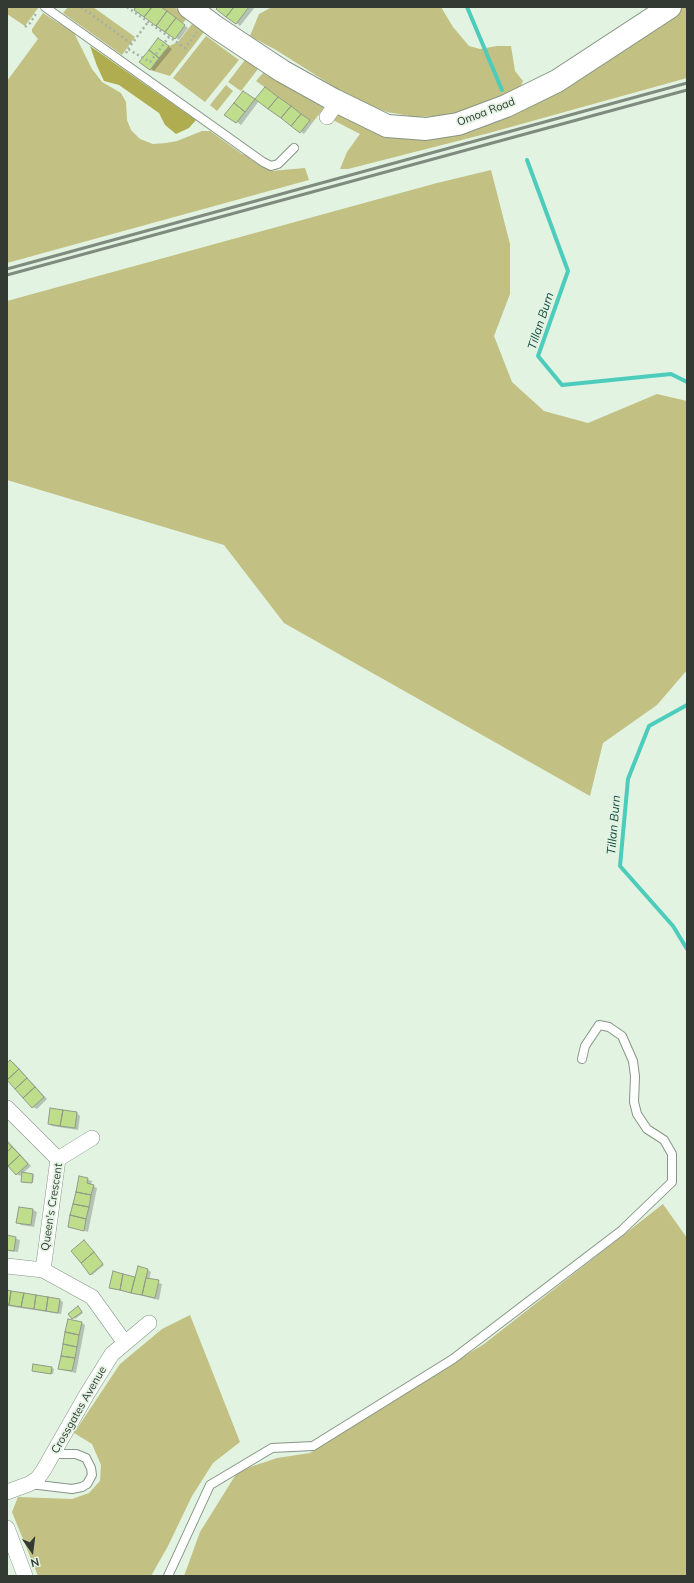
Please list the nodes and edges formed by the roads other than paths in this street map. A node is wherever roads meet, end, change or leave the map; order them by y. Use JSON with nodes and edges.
{"nodes":[{"id":1,"x":45,"y":7,"type":"edge"},
{"id":2,"x":189,"y":7,"type":"edge"},
{"id":3,"x":670,"y":7,"type":"edge"},
{"id":4,"x":294,"y":148,"type":"dead end"},
{"id":5,"x":582,"y":1059,"type":"dead end"},
{"id":6,"x":7,"y":1108,"type":"edge"},
{"id":7,"x":92,"y":1138,"type":"dead end"},
{"id":8,"x":58,"y":1160,"type":"junction"},
{"id":9,"x":7,"y":1266,"type":"edge"},
{"id":10,"x":43,"y":1270,"type":"junction"},
{"id":11,"x":149,"y":1323,"type":"dead end"},
{"id":12,"x":125,"y":1343,"type":"junction"},
{"id":13,"x":53,"y":1454,"type":"junction"},
{"id":14,"x":29,"y":1484,"type":"junction"},
{"id":15,"x":7,"y":1492,"type":"edge"},
{"id":16,"x":7,"y":1528,"type":"edge"},
{"id":17,"x":25,"y":1576,"type":"edge"},
{"id":18,"x":168,"y":1576,"type":"edge"}],
"edges":[{"from":1,"to":4,"type":"lane"},
{"from":2,"to":3,"type":"main road","name":"Omoa Road"},
{"from":5,"to":18,"type":"lane"},
{"from":6,"to":8,"type":"street"},
{"from":7,"to":8,"type":"street","name":"Queen's Crescent"},
{"from":8,"to":10,"type":"street","name":"Queen's Crescent"},
{"from":9,"to":10,"type":"street"},
{"from":10,"to":12,"type":"street"},
{"from":11,"to":12,"type":"street","name":"Crossgates Avenue"},
{"from":12,"to":13,"type":"street","name":"Crossgates Avenue"},
{"from":13,"to":14,"type":"street","name":"Crossgates Avenue"},
{"from":13,"to":14,"type":"lane"},
{"from":14,"to":15,"type":"street","name":"Crossgates Avenue"},
{"from":16,"to":17,"type":"street"}]}
